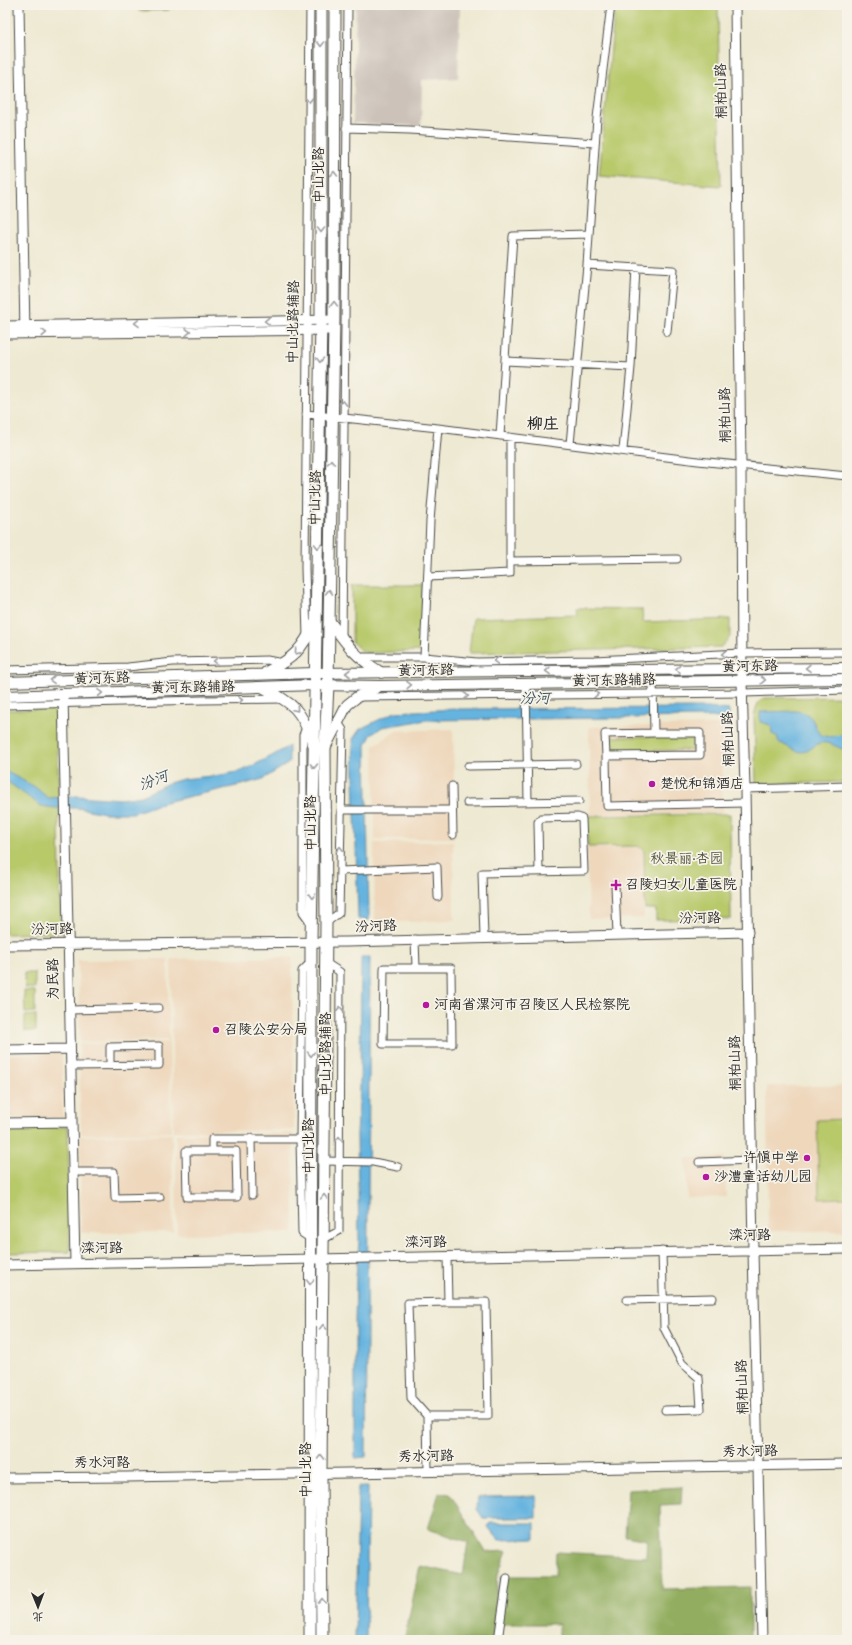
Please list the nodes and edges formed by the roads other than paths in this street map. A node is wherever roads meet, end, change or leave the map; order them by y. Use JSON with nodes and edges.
{"nodes":[{"id":1,"x":19,"y":5,"type":"edge"},
{"id":2,"x":310,"y":5,"type":"edge"},
{"id":3,"x":322,"y":5,"type":"edge"},
{"id":4,"x":335,"y":5,"type":"edge"},
{"id":5,"x":348,"y":5,"type":"edge"},
{"id":6,"x":611,"y":5,"type":"edge"},
{"id":7,"x":735,"y":5,"type":"edge"},
{"id":8,"x":346,"y":128,"type":"junction"},
{"id":9,"x":595,"y":143,"type":"junction"},
{"id":10,"x":589,"y":234,"type":"junction"},
{"id":11,"x":587,"y":264,"type":"junction"},
{"id":12,"x":636,"y":267,"type":"junction"},
{"id":13,"x":307,"y":320,"type":"junction"},
{"id":14,"x":321,"y":325,"type":"junction"},
{"id":15,"x":334,"y":325,"type":"junction"},
{"id":16,"x":5,"y":326,"type":"edge"},
{"id":17,"x":24,"y":330,"type":"junction"},
{"id":18,"x":307,"y":331,"type":"junction"},
{"id":19,"x":667,"y":332,"type":"dead end"},
{"id":20,"x":5,"y":334,"type":"edge"},
{"id":21,"x":505,"y":361,"type":"junction"},
{"id":22,"x":578,"y":364,"type":"junction"},
{"id":23,"x":631,"y":366,"type":"junction"},
{"id":24,"x":306,"y":414,"type":"junction"},
{"id":25,"x":320,"y":415,"type":"junction"},
{"id":26,"x":338,"y":417,"type":"junction"},
{"id":27,"x":438,"y":428,"type":"junction"},
{"id":28,"x":500,"y":436,"type":"junction"},
{"id":29,"x":510,"y":437,"type":"junction"},
{"id":30,"x":570,"y":444,"type":"junction"},
{"id":31,"x":623,"y":450,"type":"junction"},
{"id":32,"x":741,"y":465,"type":"junction"},
{"id":33,"x":847,"y":476,"type":"edge"},
{"id":34,"x":677,"y":559,"type":"dead end"},
{"id":35,"x":510,"y":561,"type":"junction"},
{"id":36,"x":428,"y":577,"type":"junction"},
{"id":37,"x":317,"y":619,"type":"junction"},
{"id":38,"x":329,"y":620,"type":"junction"},
{"id":39,"x":342,"y":638,"type":"junction"},
{"id":40,"x":307,"y":639,"type":"junction"},
{"id":41,"x":847,"y":652,"type":"edge"},
{"id":42,"x":742,"y":653,"type":"junction"},
{"id":43,"x":359,"y":657,"type":"junction"},
{"id":44,"x":424,"y":658,"type":"junction"},
{"id":45,"x":283,"y":663,"type":"junction"},
{"id":46,"x":847,"y":668,"type":"edge"},
{"id":47,"x":742,"y":669,"type":"junction"},
{"id":48,"x":5,"y":670,"type":"edge"},
{"id":49,"x":315,"y":673,"type":"junction"},
{"id":50,"x":328,"y":673,"type":"junction"},
{"id":51,"x":382,"y":673,"type":"junction"},
{"id":52,"x":262,"y":674,"type":"junction"},
{"id":53,"x":847,"y":679,"type":"edge"},
{"id":54,"x":742,"y":681,"type":"junction"},
{"id":55,"x":5,"y":682,"type":"edge"},
{"id":56,"x":653,"y":682,"type":"junction"},
{"id":57,"x":526,"y":684,"type":"junction"},
{"id":58,"x":315,"y":685,"type":"junction"},
{"id":59,"x":328,"y":685,"type":"junction"},
{"id":60,"x":380,"y":686,"type":"junction"},
{"id":61,"x":264,"y":688,"type":"junction"},
{"id":62,"x":847,"y":690,"type":"edge"},
{"id":63,"x":742,"y":693,"type":"junction"},
{"id":64,"x":654,"y":694,"type":"junction"},
{"id":65,"x":526,"y":695,"type":"junction"},
{"id":66,"x":5,"y":696,"type":"edge"},
{"id":67,"x":357,"y":698,"type":"junction"},
{"id":68,"x":63,"y":699,"type":"junction"},
{"id":69,"x":285,"y":699,"type":"junction"},
{"id":70,"x":5,"y":705,"type":"edge"},
{"id":71,"x":337,"y":721,"type":"junction"},
{"id":72,"x":307,"y":724,"type":"junction"},
{"id":73,"x":654,"y":733,"type":"junction"},
{"id":74,"x":320,"y":748,"type":"junction"},
{"id":75,"x":606,"y":756,"type":"junction"},
{"id":76,"x":576,"y":764,"type":"dead end"},
{"id":77,"x":527,"y":765,"type":"junction"},
{"id":78,"x":468,"y":766,"type":"dead end"},
{"id":79,"x":452,"y":786,"type":"dead end"},
{"id":80,"x":847,"y":786,"type":"edge"},
{"id":81,"x":745,"y":788,"type":"junction"},
{"id":82,"x":579,"y":801,"type":"dead end"},
{"id":83,"x":528,"y":802,"type":"junction"},
{"id":84,"x":467,"y":803,"type":"dead end"},
{"id":85,"x":745,"y":803,"type":"junction"},
{"id":86,"x":341,"y":810,"type":"junction"},
{"id":87,"x":452,"y":810,"type":"junction"},
{"id":88,"x":452,"y":835,"type":"dead end"},
{"id":89,"x":340,"y":871,"type":"junction"},
{"id":90,"x":539,"y":872,"type":"junction"},
{"id":91,"x":615,"y":885,"type":"dead end"},
{"id":92,"x":438,"y":897,"type":"dead end"},
{"id":93,"x":326,"y":923,"type":"junction"},
{"id":94,"x":311,"y":924,"type":"junction"},
{"id":95,"x":748,"y":932,"type":"junction"},
{"id":96,"x":616,"y":935,"type":"junction"},
{"id":97,"x":484,"y":938,"type":"junction"},
{"id":98,"x":415,"y":939,"type":"junction"},
{"id":99,"x":311,"y":942,"type":"junction"},
{"id":100,"x":326,"y":942,"type":"junction"},
{"id":101,"x":68,"y":944,"type":"junction"},
{"id":102,"x":5,"y":945,"type":"edge"},
{"id":103,"x":311,"y":962,"type":"junction"},
{"id":104,"x":326,"y":964,"type":"junction"},
{"id":105,"x":416,"y":968,"type":"junction"},
{"id":106,"x":158,"y":1008,"type":"dead end"},
{"id":107,"x":69,"y":1010,"type":"junction"},
{"id":108,"x":70,"y":1049,"type":"junction"},
{"id":109,"x":5,"y":1050,"type":"edge"},
{"id":110,"x":70,"y":1066,"type":"junction"},
{"id":111,"x":110,"y":1066,"type":"junction"},
{"id":112,"x":71,"y":1122,"type":"junction"},
{"id":113,"x":5,"y":1123,"type":"edge"},
{"id":114,"x":251,"y":1138,"type":"junction"},
{"id":115,"x":300,"y":1139,"type":"junction"},
{"id":116,"x":212,"y":1151,"type":"junction"},
{"id":117,"x":752,"y":1160,"type":"junction"},
{"id":118,"x":324,"y":1161,"type":"junction"},
{"id":119,"x":339,"y":1162,"type":"junction"},
{"id":120,"x":699,"y":1162,"type":"dead end"},
{"id":121,"x":398,"y":1167,"type":"dead end"},
{"id":122,"x":73,"y":1172,"type":"junction"},
{"id":123,"x":252,"y":1195,"type":"dead end"},
{"id":124,"x":160,"y":1197,"type":"dead end"},
{"id":125,"x":311,"y":1239,"type":"junction"},
{"id":126,"x":324,"y":1239,"type":"junction"},
{"id":127,"x":847,"y":1249,"type":"edge"},
{"id":128,"x":753,"y":1250,"type":"junction"},
{"id":129,"x":662,"y":1251,"type":"junction"},
{"id":130,"x":447,"y":1257,"type":"junction"},
{"id":131,"x":310,"y":1259,"type":"junction"},
{"id":132,"x":324,"y":1259,"type":"junction"},
{"id":133,"x":75,"y":1263,"type":"junction"},
{"id":134,"x":5,"y":1265,"type":"edge"},
{"id":135,"x":713,"y":1298,"type":"dead end"},
{"id":136,"x":663,"y":1299,"type":"junction"},
{"id":137,"x":627,"y":1300,"type":"dead end"},
{"id":138,"x":448,"y":1302,"type":"junction"},
{"id":139,"x":665,"y":1410,"type":"dead end"},
{"id":140,"x":427,"y":1416,"type":"junction"},
{"id":141,"x":847,"y":1464,"type":"edge"},
{"id":142,"x":759,"y":1466,"type":"junction"},
{"id":143,"x":428,"y":1471,"type":"junction"},
{"id":144,"x":315,"y":1473,"type":"junction"},
{"id":145,"x":5,"y":1478,"type":"edge"},
{"id":146,"x":508,"y":1578,"type":"dead end"},
{"id":147,"x":310,"y":1640,"type":"edge"},
{"id":148,"x":322,"y":1640,"type":"edge"},
{"id":149,"x":498,"y":1640,"type":"edge"},
{"id":150,"x":762,"y":1640,"type":"edge"}],
"edges":[{"from":1,"to":17,"type":"street"},
{"from":2,"to":13,"type":"street","name":"中山北路辅路","one_way":true},
{"from":3,"to":14,"type":"main road","name":"中山北路","one_way":true},
{"from":15,"to":4,"type":"main road","name":"中山北路","one_way":true},
{"from":5,"to":8,"type":"street"},
{"from":6,"to":9,"type":"street"},
{"from":7,"to":32,"type":"street","name":"桐柏山路"},
{"from":8,"to":9,"type":"street"},
{"from":26,"to":8,"type":"street","one_way":true},
{"from":9,"to":10,"type":"street"},
{"from":10,"to":11,"type":"street"},
{"from":10,"to":21,"type":"street"},
{"from":11,"to":12,"type":"street"},
{"from":11,"to":22,"type":"street"},
{"from":12,"to":19,"type":"street"},
{"from":12,"to":23,"type":"street"},
{"from":13,"to":14,"type":"street"},
{"from":13,"to":17,"type":"street","one_way":true},
{"from":13,"to":18,"type":"street","name":"中山北路辅路"},
{"from":14,"to":15,"type":"street"},
{"from":14,"to":18,"type":"street"},
{"from":14,"to":25,"type":"main road","name":"中山北路","one_way":true},
{"from":15,"to":26,"type":"main road","name":"中山北路"},
{"from":16,"to":17,"type":"street"},
{"from":17,"to":18,"type":"street","one_way":true},
{"from":17,"to":20,"type":"street"},
{"from":18,"to":24,"type":"street","name":"中山北路辅路"},
{"from":21,"to":22,"type":"street"},
{"from":21,"to":28,"type":"street"},
{"from":22,"to":23,"type":"street"},
{"from":22,"to":30,"type":"street"},
{"from":23,"to":31,"type":"street"},
{"from":24,"to":25,"type":"street"},
{"from":24,"to":40,"type":"street","name":"中山北路辅路"},
{"from":25,"to":26,"type":"street"},
{"from":25,"to":37,"type":"main road","name":"中山北路","one_way":true},
{"from":26,"to":27,"type":"street"},
{"from":38,"to":26,"type":"main road","name":"中山北路","one_way":true},
{"from":26,"to":39,"type":"street"},
{"from":27,"to":28,"type":"street"},
{"from":27,"to":36,"type":"street"},
{"from":28,"to":29,"type":"street"},
{"from":29,"to":30,"type":"street"},
{"from":29,"to":35,"type":"street"},
{"from":30,"to":31,"type":"street"},
{"from":31,"to":32,"type":"street"},
{"from":32,"to":33,"type":"street"},
{"from":32,"to":42,"type":"street","name":"桐柏山路"},
{"from":34,"to":35,"type":"street"},
{"from":35,"to":36,"type":"street"},
{"from":36,"to":44,"type":"street"},
{"from":37,"to":40,"type":"main road"},
{"from":37,"to":49,"type":"main road","name":"中山北路"},
{"from":38,"to":39,"type":"main road"},
{"from":38,"to":50,"type":"main road","name":"中山北路"},
{"from":39,"to":43,"type":"main road"},
{"from":40,"to":45,"type":"main road","one_way":true},
{"from":41,"to":42,"type":"street","name":"黄河东路辅路"},
{"from":42,"to":44,"type":"street","name":"黄河东路辅路","one_way":true},
{"from":42,"to":47,"type":"street","name":"桐柏山路"},
{"from":43,"to":44,"type":"street","name":"黄河东路辅路"},
{"from":43,"to":51,"type":"main road"},
{"from":45,"to":48,"type":"street","name":"黄河东路辅路","one_way":true},
{"from":45,"to":52,"type":"main road"},
{"from":46,"to":47,"type":"main road","name":"黄河东路","one_way":true},
{"from":47,"to":51,"type":"main road","name":"黄河东路","one_way":true},
{"from":47,"to":54,"type":"street","name":"桐柏山路"},
{"from":49,"to":50,"type":"main road","name":"黄河东路"},
{"from":49,"to":52,"type":"main road","name":"黄河东路"},
{"from":49,"to":58,"type":"main road","name":"中山北路"},
{"from":51,"to":50,"type":"main road","name":"黄河东路","one_way":true},
{"from":50,"to":59,"type":"main road","name":"中山北路"},
{"from":52,"to":55,"type":"main road","name":"黄河东路","one_way":true},
{"from":54,"to":53,"type":"main road","name":"黄河东路","one_way":true},
{"from":54,"to":56,"type":"main road","name":"黄河东路"},
{"from":54,"to":63,"type":"street","name":"桐柏山路"},
{"from":56,"to":57,"type":"main road","name":"黄河东路"},
{"from":56,"to":64,"type":"street"},
{"from":60,"to":57,"type":"main road","name":"黄河东路","one_way":true},
{"from":57,"to":65,"type":"street"},
{"from":58,"to":59,"type":"main road","name":"黄河东路"},
{"from":58,"to":61,"type":"main road","name":"黄河东路"},
{"from":58,"to":74,"type":"main road","name":"中山北路"},
{"from":59,"to":60,"type":"main road","name":"黄河东路"},
{"from":59,"to":74,"type":"main road","name":"中山北路"},
{"from":60,"to":67,"type":"main road"},
{"from":68,"to":61,"type":"main road","name":"黄河东路","one_way":true},
{"from":61,"to":69,"type":"main road"},
{"from":62,"to":63,"type":"street","name":"黄河东路辅路"},
{"from":63,"to":64,"type":"street","name":"黄河东路辅路"},
{"from":63,"to":81,"type":"street","name":"桐柏山路"},
{"from":65,"to":64,"type":"street","name":"黄河东路辅路","one_way":true},
{"from":64,"to":73,"type":"street"},
{"from":67,"to":65,"type":"street","name":"黄河东路辅路","one_way":true},
{"from":65,"to":77,"type":"street"},
{"from":66,"to":68,"type":"main road","name":"黄河东路"},
{"from":67,"to":71,"type":"main road"},
{"from":68,"to":69,"type":"street","name":"黄河东路辅路","one_way":true},
{"from":68,"to":70,"type":"street","name":"黄河东路辅路"},
{"from":68,"to":101,"type":"street","name":"为民路"},
{"from":69,"to":72,"type":"main road","one_way":true},
{"from":71,"to":74,"type":"main road"},
{"from":71,"to":86,"type":"street"},
{"from":72,"to":74,"type":"main road"},
{"from":72,"to":94,"type":"street"},
{"from":73,"to":75,"type":"street"},
{"from":73,"to":75,"type":"street"},
{"from":74,"to":93,"type":"main road","name":"中山北路"},
{"from":74,"to":94,"type":"main road","name":"中山北路","one_way":true},
{"from":75,"to":85,"type":"street"},
{"from":76,"to":77,"type":"street"},
{"from":77,"to":78,"type":"street"},
{"from":77,"to":83,"type":"street"},
{"from":79,"to":87,"type":"street"},
{"from":80,"to":81,"type":"street"},
{"from":81,"to":85,"type":"street","name":"桐柏山路"},
{"from":82,"to":83,"type":"street"},
{"from":83,"to":84,"type":"street"},
{"from":85,"to":95,"type":"street","name":"桐柏山路"},
{"from":86,"to":87,"type":"street"},
{"from":89,"to":86,"type":"street","one_way":true},
{"from":87,"to":88,"type":"street"},
{"from":89,"to":92,"type":"street"},
{"from":89,"to":93,"type":"street"},
{"from":90,"to":90,"type":"street"},
{"from":90,"to":97,"type":"street"},
{"from":91,"to":96,"type":"street"},
{"from":93,"to":100,"type":"main road","name":"中山北路"},
{"from":94,"to":99,"type":"main road","name":"中山北路"},
{"from":95,"to":96,"type":"street","name":"汾河路"},
{"from":95,"to":117,"type":"street","name":"桐柏山路"},
{"from":96,"to":97,"type":"street","name":"汾河路"},
{"from":97,"to":98,"type":"street","name":"汾河路"},
{"from":98,"to":100,"type":"street","name":"汾河路"},
{"from":98,"to":105,"type":"street"},
{"from":99,"to":100,"type":"street","name":"汾河路"},
{"from":99,"to":101,"type":"street","name":"汾河路"},
{"from":99,"to":103,"type":"main road","name":"中山北路"},
{"from":100,"to":104,"type":"main road","name":"中山北路"},
{"from":101,"to":102,"type":"street","name":"汾河路"},
{"from":101,"to":107,"type":"street","name":"为民路"},
{"from":103,"to":115,"type":"street","name":"中山北路辅路"},
{"from":103,"to":125,"type":"main road","name":"中山北路","one_way":true},
{"from":104,"to":118,"type":"main road","name":"中山北路"},
{"from":119,"to":104,"type":"street","name":"中山北路辅路","one_way":true},
{"from":105,"to":105,"type":"street"},
{"from":106,"to":107,"type":"street"},
{"from":107,"to":108,"type":"street","name":"为民路"},
{"from":108,"to":109,"type":"street"},
{"from":108,"to":110,"type":"street","name":"为民路"},
{"from":110,"to":111,"type":"street"},
{"from":110,"to":112,"type":"street","name":"为民路"},
{"from":111,"to":111,"type":"street"},
{"from":112,"to":113,"type":"street"},
{"from":112,"to":122,"type":"street","name":"为民路"},
{"from":114,"to":115,"type":"street"},
{"from":114,"to":116,"type":"street"},
{"from":114,"to":123,"type":"street"},
{"from":115,"to":125,"type":"street","name":"中山北路辅路"},
{"from":116,"to":116,"type":"street"},
{"from":117,"to":120,"type":"street"},
{"from":117,"to":128,"type":"street","name":"桐柏山路"},
{"from":118,"to":119,"type":"street"},
{"from":126,"to":118,"type":"main road","name":"中山北路","one_way":true},
{"from":119,"to":121,"type":"street"},
{"from":119,"to":126,"type":"street","name":"中山北路辅路"},
{"from":122,"to":124,"type":"street"},
{"from":122,"to":133,"type":"street","name":"为民路"},
{"from":125,"to":131,"type":"main road","name":"中山北路"},
{"from":126,"to":132,"type":"main road","name":"中山北路"},
{"from":127,"to":128,"type":"street","name":"滦河路"},
{"from":128,"to":129,"type":"street","name":"滦河路"},
{"from":128,"to":142,"type":"street","name":"桐柏山路"},
{"from":129,"to":130,"type":"street","name":"滦河路"},
{"from":129,"to":136,"type":"street"},
{"from":130,"to":132,"type":"street","name":"滦河路"},
{"from":130,"to":138,"type":"street"},
{"from":131,"to":132,"type":"street","name":"滦河路"},
{"from":131,"to":133,"type":"street","name":"滦河路"},
{"from":131,"to":144,"type":"main road","name":"中山北路","one_way":true},
{"from":144,"to":132,"type":"main road","name":"中山北路","one_way":true},
{"from":133,"to":134,"type":"street","name":"滦河路"},
{"from":135,"to":136,"type":"street"},
{"from":136,"to":137,"type":"street"},
{"from":136,"to":139,"type":"street"},
{"from":138,"to":140,"type":"street"},
{"from":138,"to":140,"type":"street"},
{"from":140,"to":143,"type":"street"},
{"from":141,"to":142,"type":"street","name":"秀水河路"},
{"from":142,"to":143,"type":"street","name":"秀水河路"},
{"from":142,"to":150,"type":"street","name":"桐柏山路"},
{"from":143,"to":144,"type":"street","name":"秀水河路"},
{"from":144,"to":145,"type":"street","name":"秀水河路"},
{"from":144,"to":147,"type":"main road","name":"中山北路"},
{"from":148,"to":144,"type":"main road","name":"中山北路","one_way":true},
{"from":146,"to":149,"type":"street"}]}
